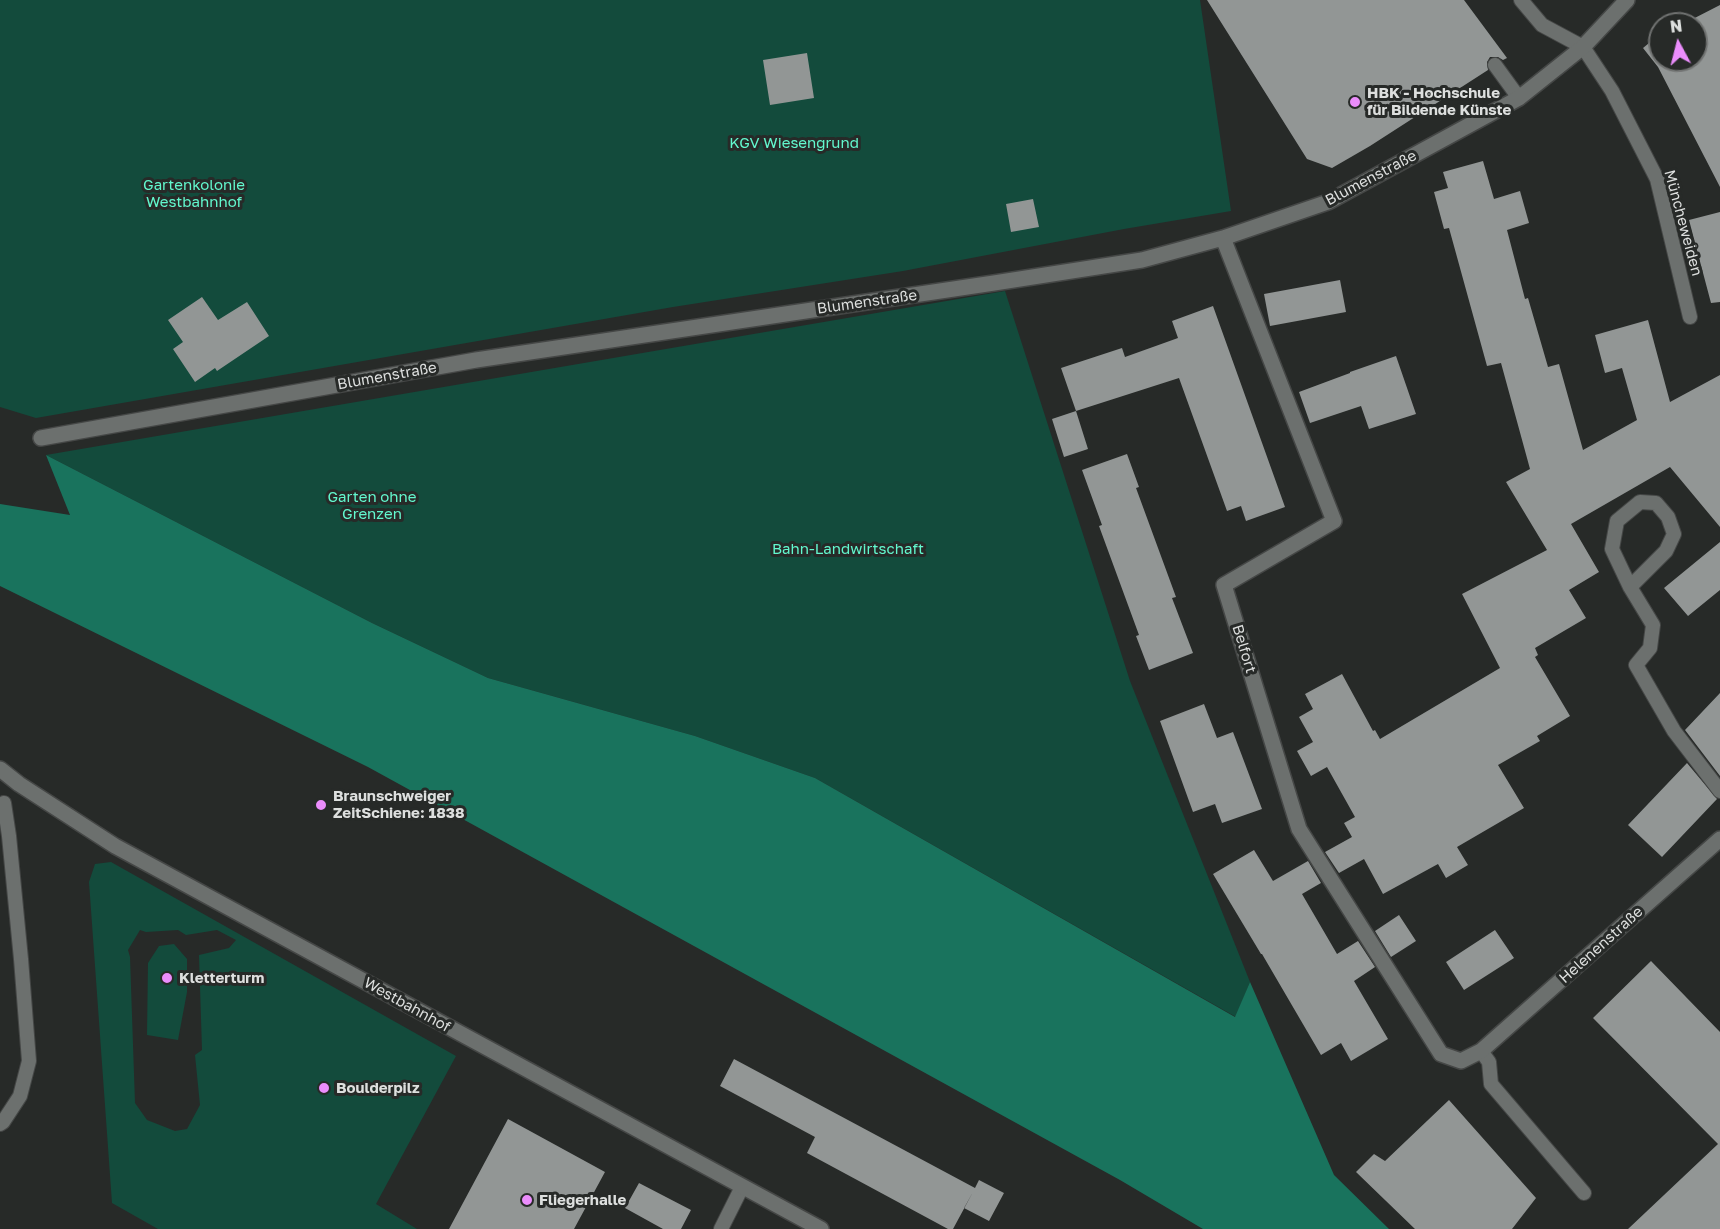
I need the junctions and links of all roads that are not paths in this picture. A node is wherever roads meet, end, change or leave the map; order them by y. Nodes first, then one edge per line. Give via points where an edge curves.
1 (1521, 0) edge
2 (1627, 0) edge
3 (1583, 47) junction
4 (1495, 65) dead end
5 (1519, 99) junction
6 (1223, 238) junction
7 (1690, 317) dead end
8 (41, 438) dead end
9 (1630, 587) junction
10 (0, 769) edge
11 (1720, 791) edge
12 (4, 803) dead end
13 (1720, 839) edge
14 (1481, 1051) junction
15 (0, 1124) edge
16 (742, 1187) junction
17 (1584, 1193) dead end
18 (721, 1229) edge
19 (821, 1229) edge

1 - 3 lane via 1542,25
2 - 3 street, Blumenstraße
3 - 5 street, Blumenstraße
3 - 7 lane, Müncheweiden via 1612,91 1657,179
4 - 5 lane
5 - 6 street, Blumenstraße via 1328,202
6 - 8 street, Blumenstraße via 1135,261 476,360
6 - 14 street, Belfort via 1334,521 1224,585 1299,829 1441,1053 1461,1061
9 - 9 lane via 1612,549 1617,521 1641,502 1656,502 1668,517 1674,534 1666,551
9 - 11 lane via 1653,625 1650,648 1636,665 1674,731
10 - 16 street, Westbahnhof via 115,846
12 - 15 lane via 29,1061 20,1096
13 - 14 street, Helenenstraße
14 - 17 lane via 1489,1062 1491,1084
16 - 18 lane
16 - 19 street, Westbahnhof

